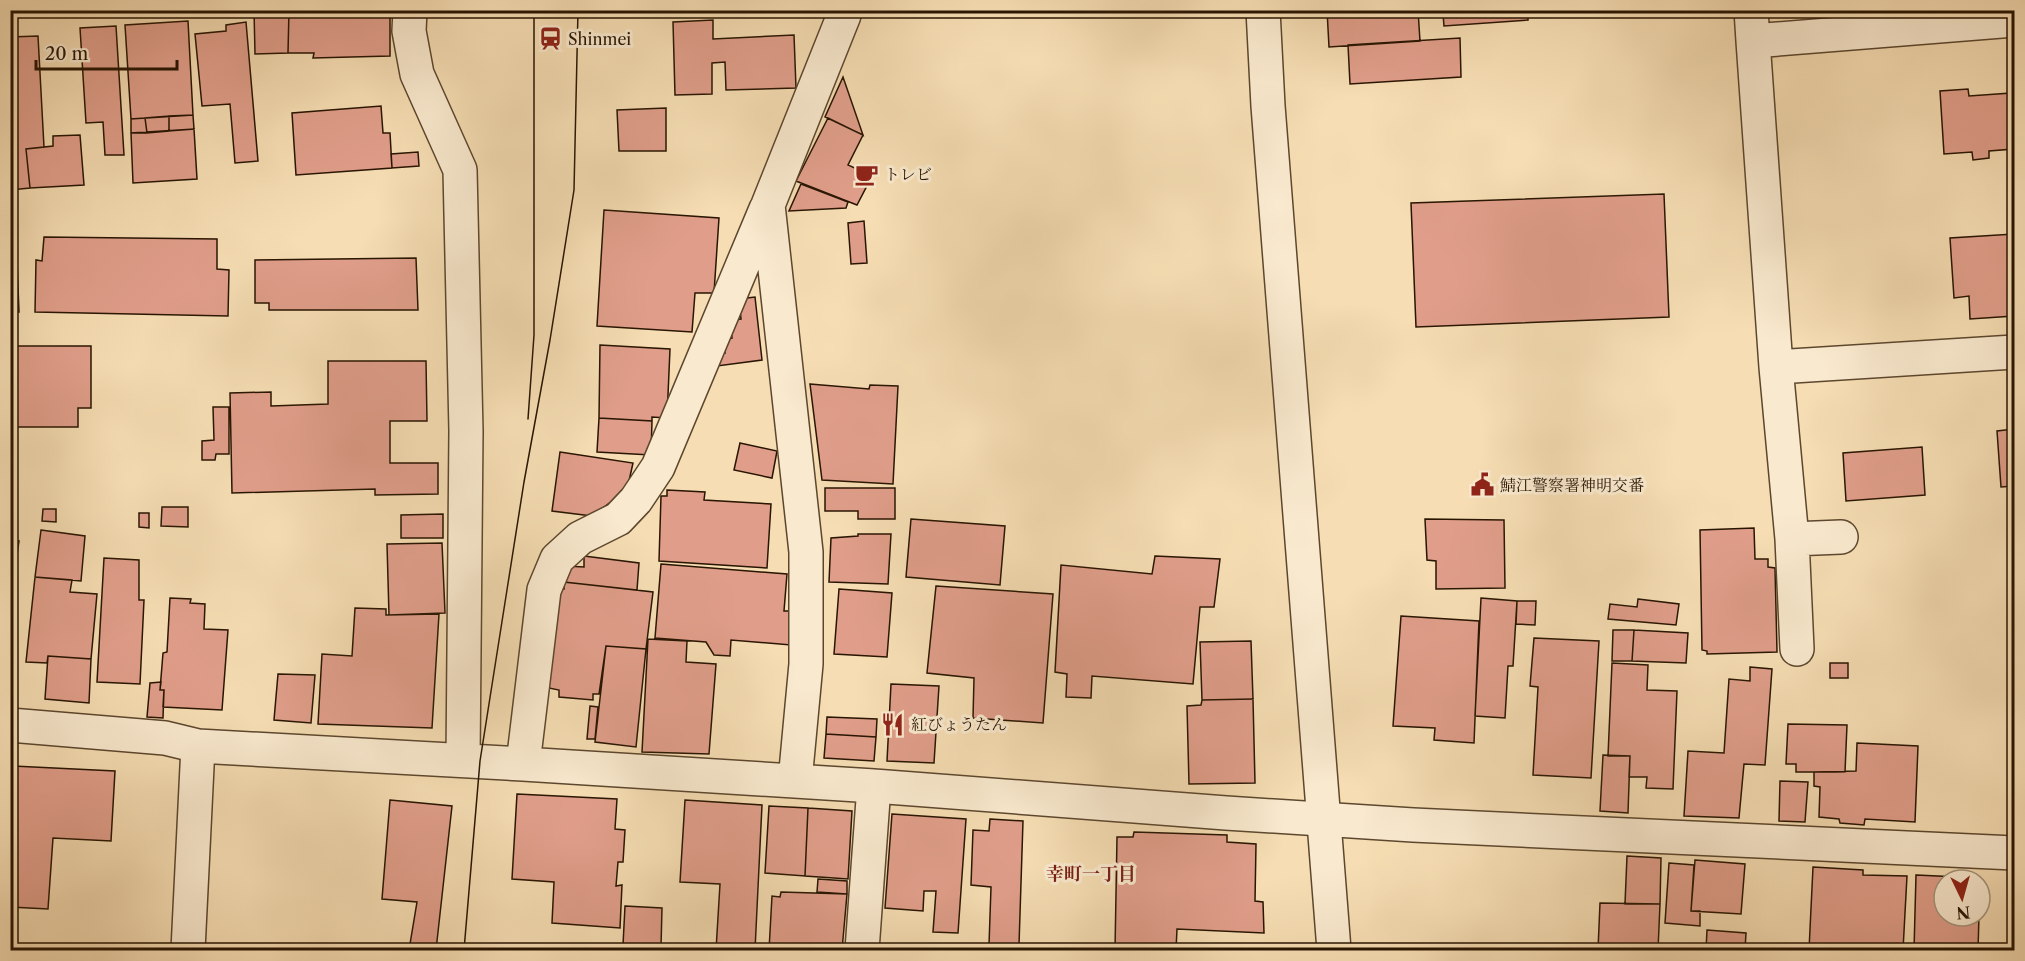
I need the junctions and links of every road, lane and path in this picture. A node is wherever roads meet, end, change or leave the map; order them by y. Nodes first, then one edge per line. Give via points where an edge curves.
1 (410, 10) edge
2 (843, 10) edge
3 (1263, 10) edge
4 (2014, 20) edge
5 (1752, 26) edge
6 (768, 205) junction
7 (2014, 352) edge
8 (1776, 367) junction
9 (1841, 537) dead end
10 (1792, 539) junction
11 (1797, 649) dead end
12 (10, 725) edge
13 (198, 746) junction
14 (464, 760) junction
15 (523, 764) junction
16 (795, 782) junction
17 (874, 786) junction
18 (1323, 819) junction
19 (2014, 853) edge
20 (188, 951) edge
21 (862, 951) edge
22 (1334, 951) edge

1 - 14 street via 409,31 417,74 460,170 466,431
2 - 6 street
3 - 18 street
4 - 5 street
5 - 8 street
6 - 15 street via 658,467 618,519 580,538 557,559 544,590
6 - 16 street via 806,552 806,664
7 - 8 street
8 - 10 street
9 - 10 street
10 - 11 street
12 - 13 street via 165,738
13 - 14 street
13 - 20 street
14 - 15 street
15 - 16 street
16 - 17 street
17 - 18 street
17 - 21 street
18 - 19 street
18 - 22 street

